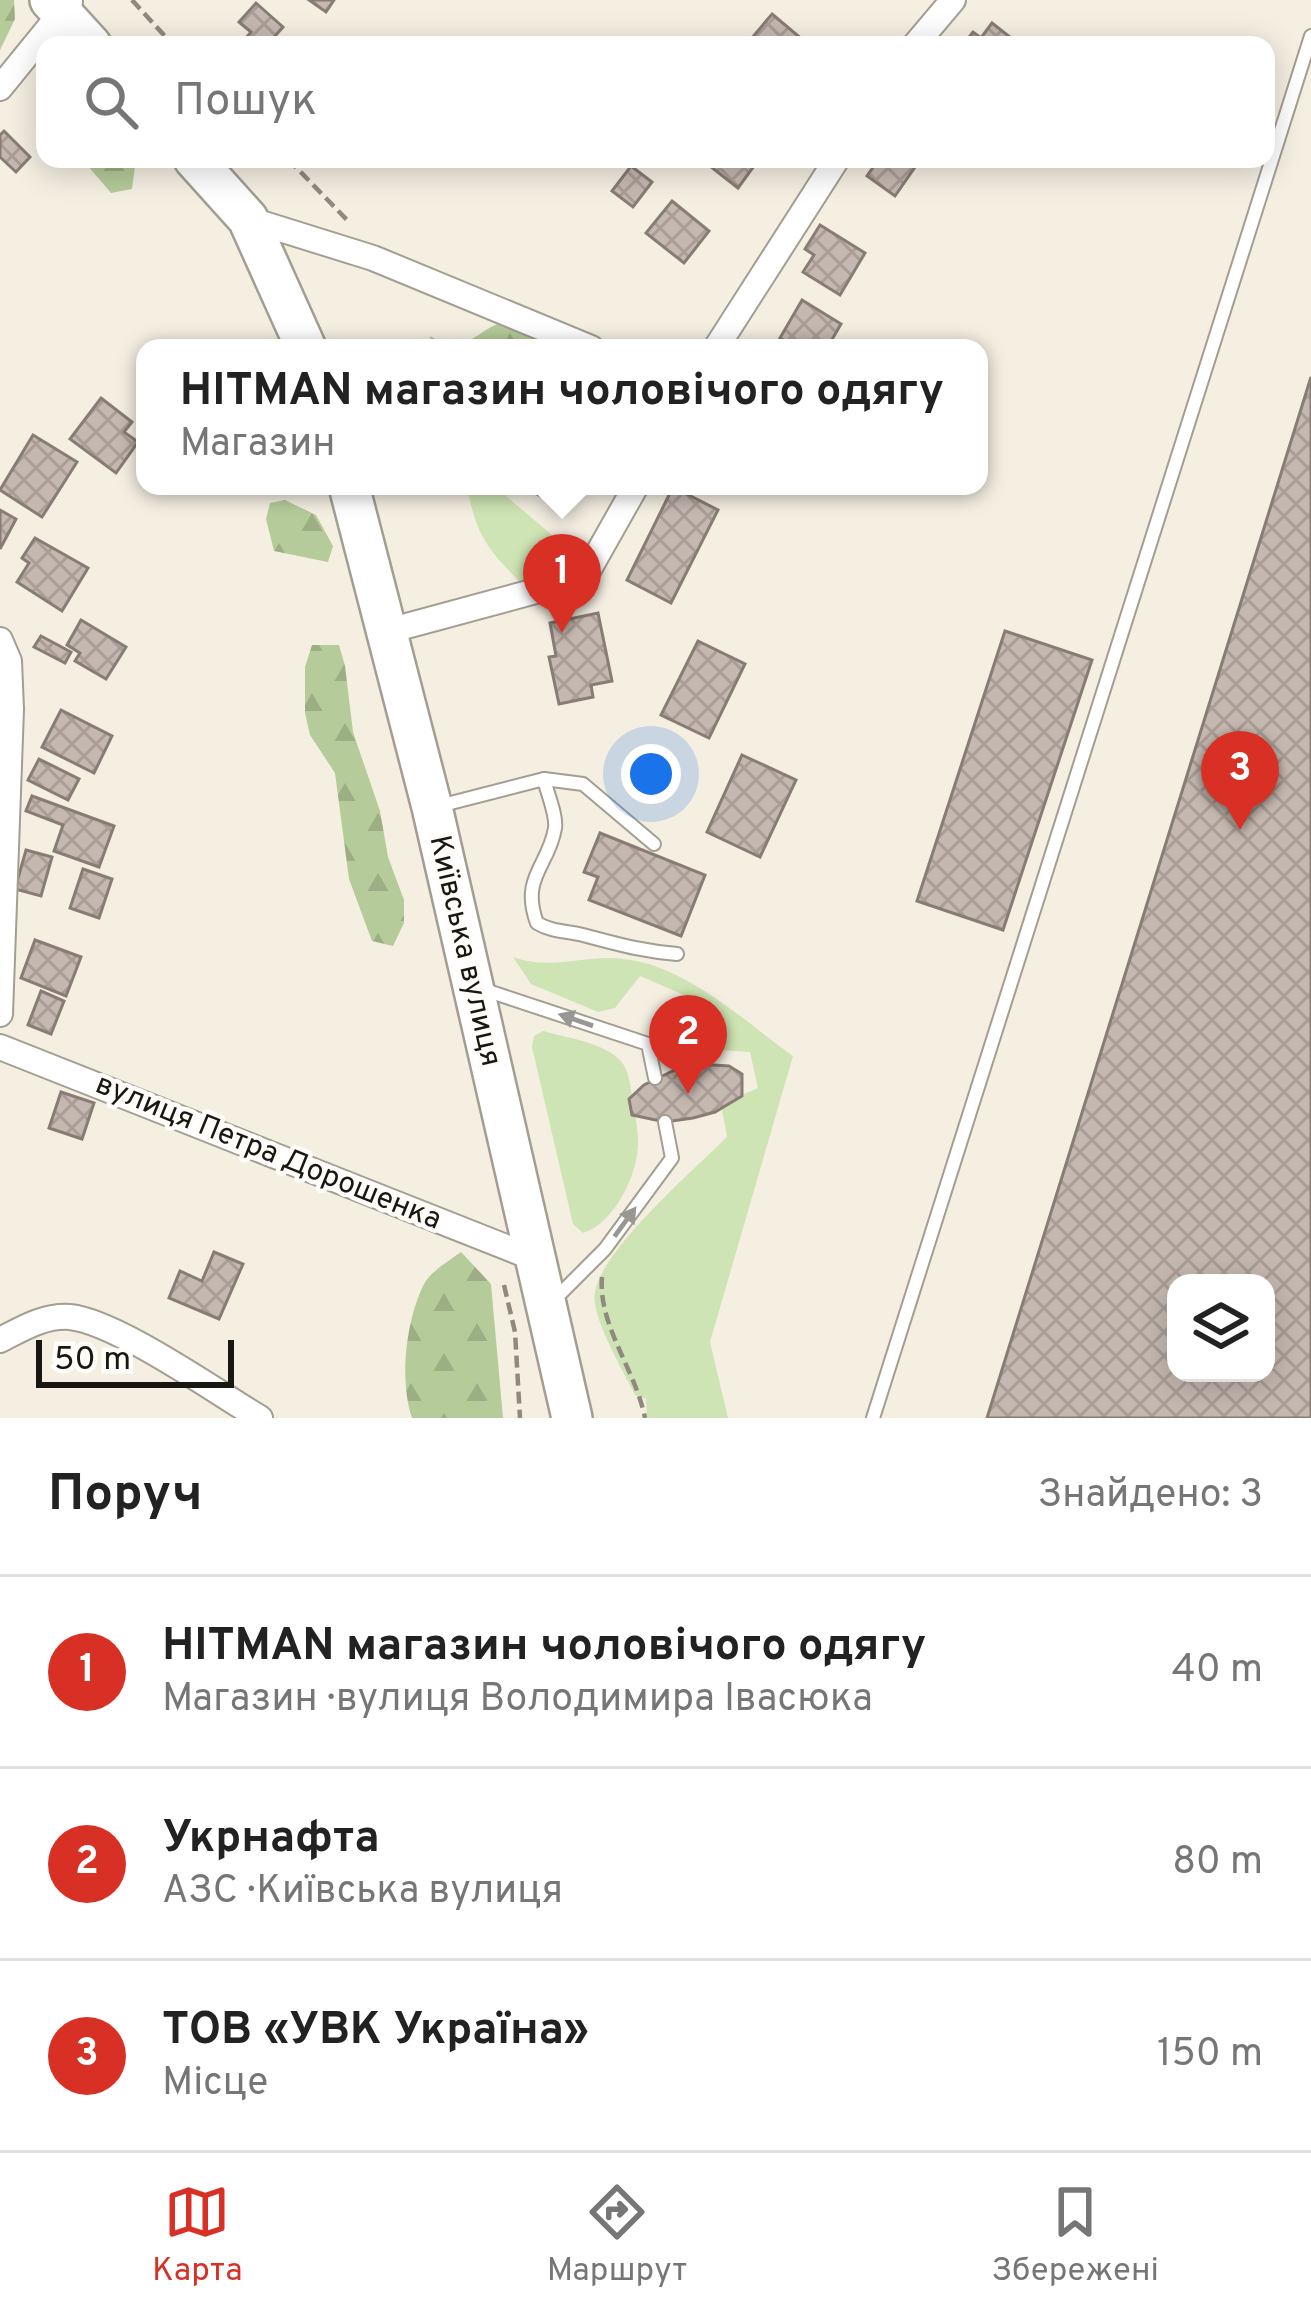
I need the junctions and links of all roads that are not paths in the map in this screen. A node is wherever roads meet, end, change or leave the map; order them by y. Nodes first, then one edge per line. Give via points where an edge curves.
1 (953, 0) edge
2 (61, 4) edge
3 (38, 36) edge
4 (85, 36) edge
5 (923, 36) edge
6 (1311, 36) edge
7 (36, 38) edge
8 (0, 88) edge
9 (1275, 150) edge
10 (202, 168) edge
11 (831, 168) edge
12 (1269, 168) edge
13 (248, 220) junction
14 (302, 339) edge
15 (569, 339) edge
16 (722, 339) edge
17 (351, 495) edge
18 (631, 495) edge
19 (388, 632) junction
20 (0, 640) edge
21 (544, 779) junction
22 (432, 807) junction
23 (654, 844) dead end
24 (677, 954) dead end
25 (472, 985) junction
26 (0, 1014) edge
27 (0, 1047) edge
28 (655, 1078) dead end
29 (665, 1122) dead end
30 (536, 1259) junction
31 (546, 1308) junction
32 (0, 1340) edge
33 (260, 1418) edge
34 (572, 1418) edge
35 (873, 1418) edge

1 - 5 street
2 - 3 street
2 - 4 highway
6 - 9 lane
7 - 8 street
10 - 13 highway
11 - 16 street
12 - 35 lane
13 - 14 highway
13 - 15 street via 373,258
17 - 19 highway, Київська вулиця
18 - 19 street via 584,578
19 - 22 highway, Київська вулиця
20 - 26 street via 11,709
21 - 22 lane
21 - 23 lane via 583,784
21 - 24 lane via 556,826 533,883 537,923 625,949
22 - 25 highway, Київська вулиця
28 -> 25 lane via 648,1044
25 - 30 highway, Київська вулиця
27 - 30 street, вулиця Петра Дорошенка
31 -> 29 lane via 605,1249 672,1158
30 - 31 highway, Київська вулиця
31 - 34 highway, Київська вулиця
32 - 33 street via 52,1319 104,1325

